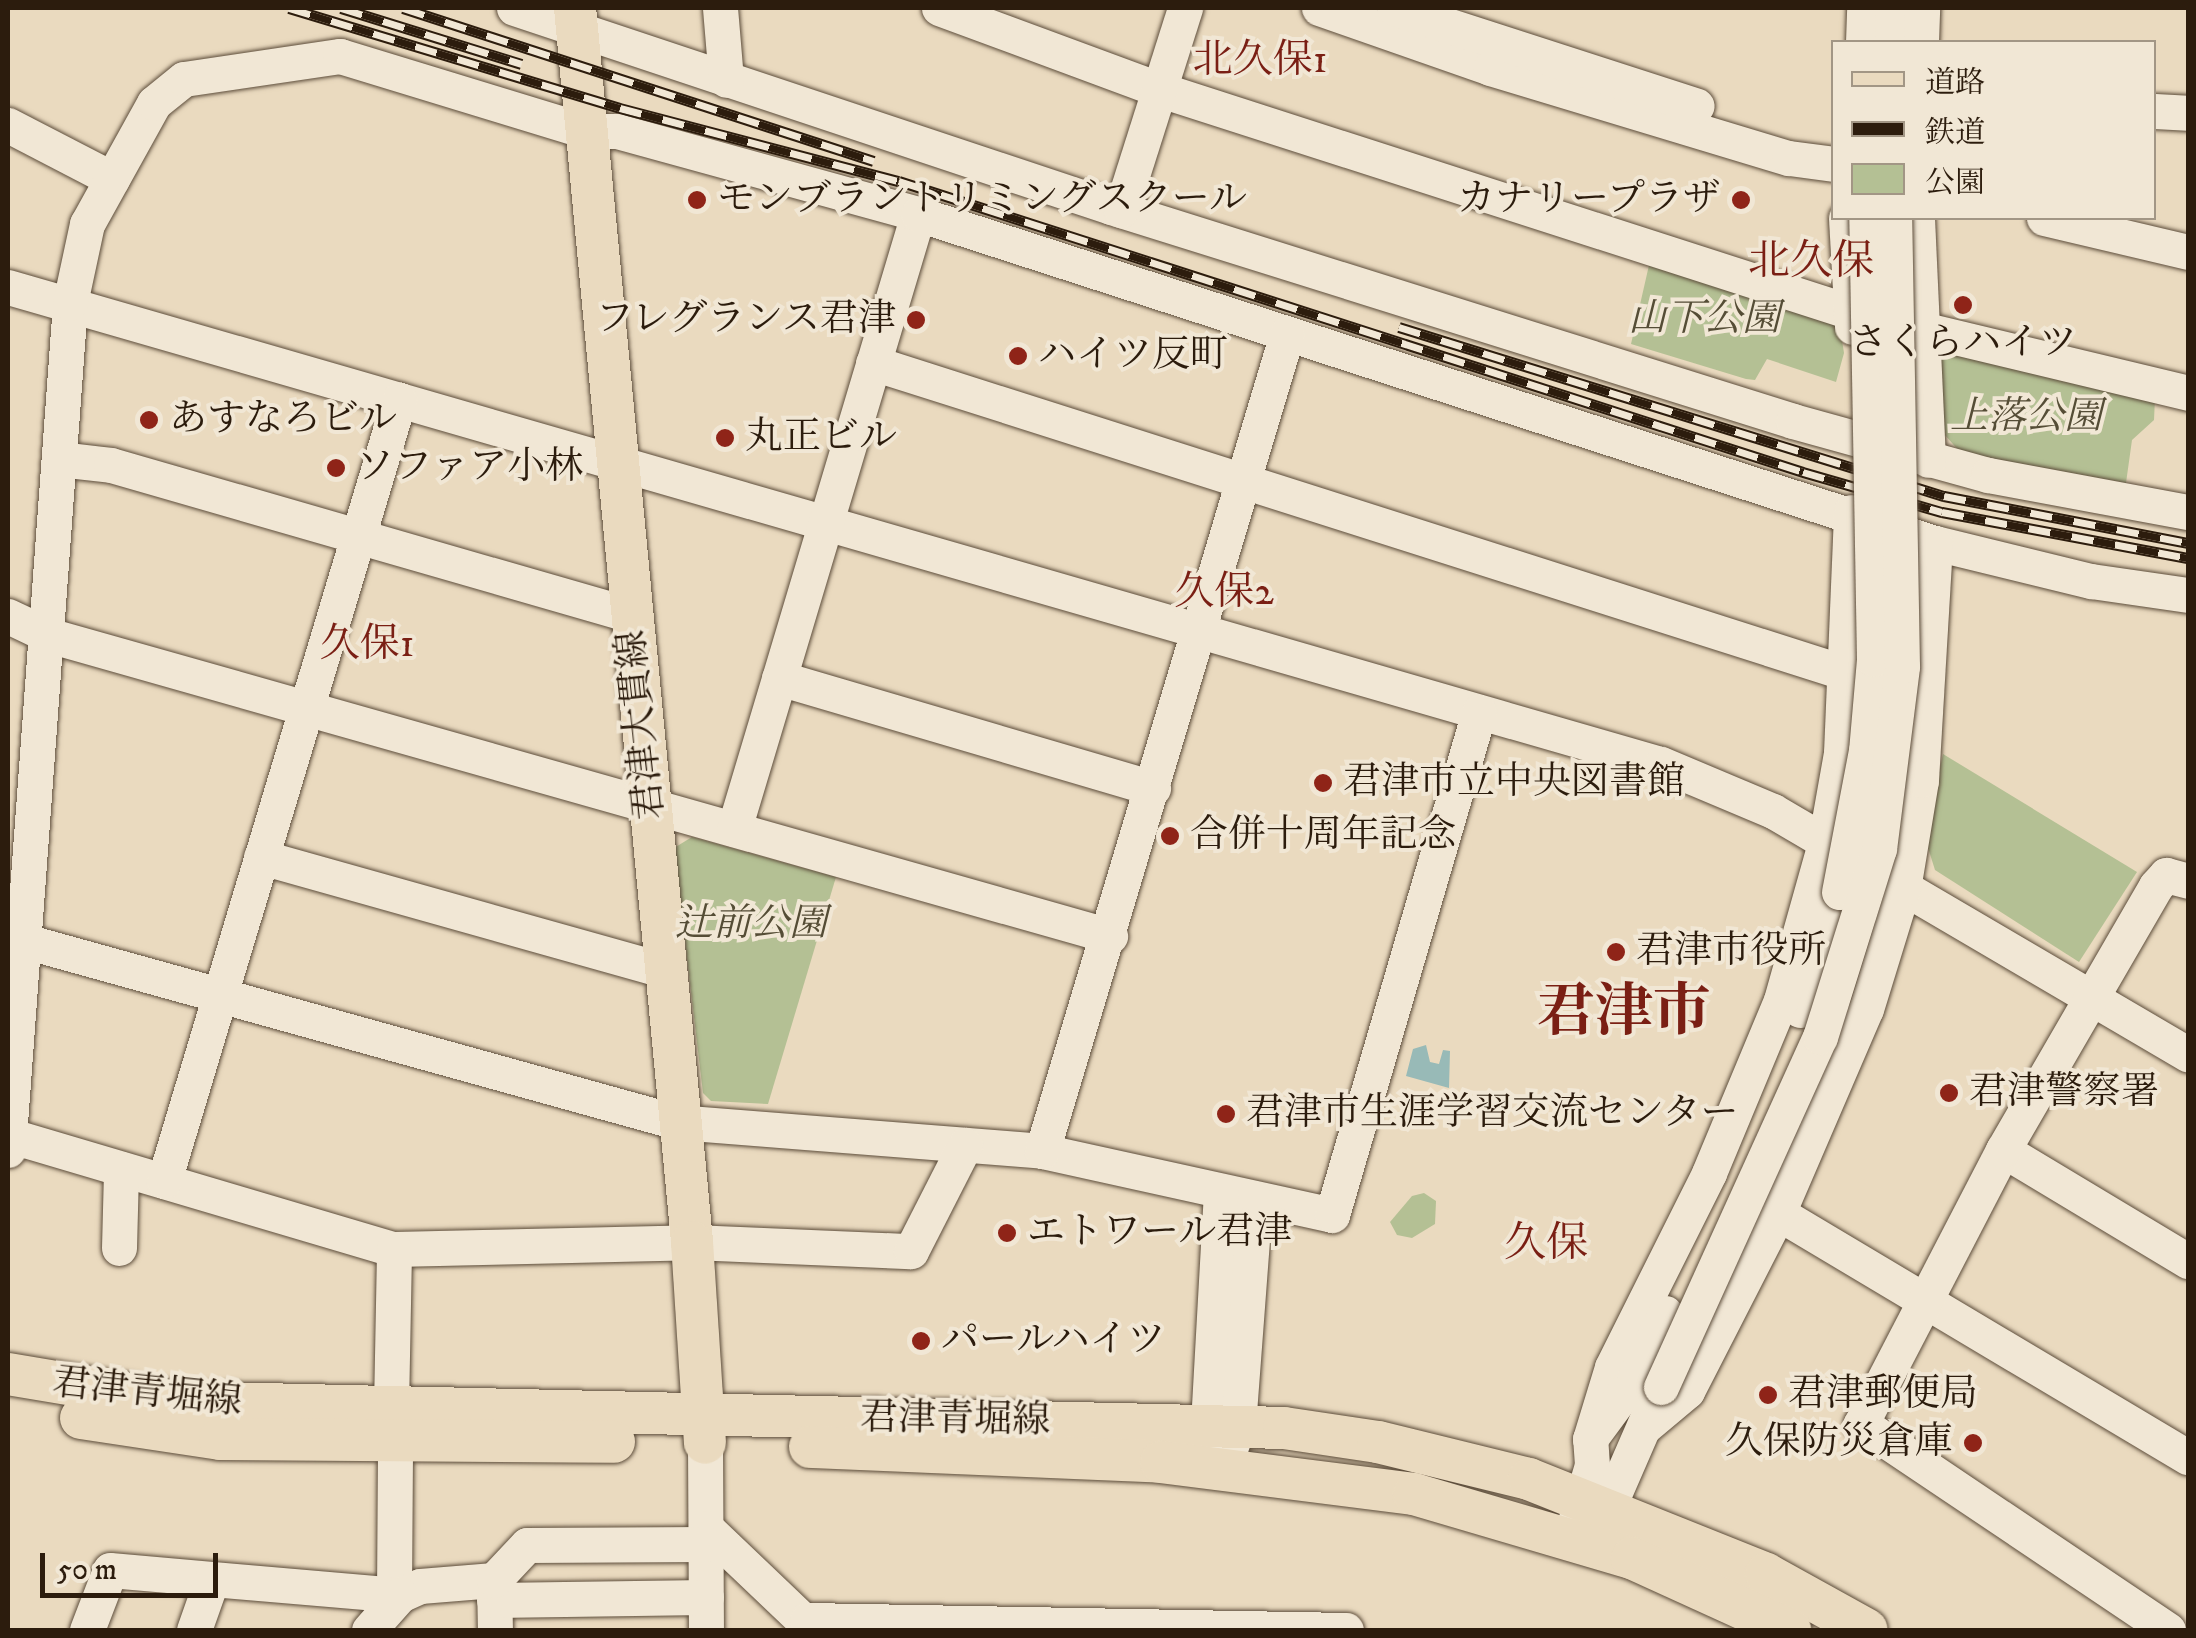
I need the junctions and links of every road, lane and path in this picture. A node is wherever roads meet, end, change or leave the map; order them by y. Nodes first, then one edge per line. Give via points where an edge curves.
1 (514, 8) edge
2 (720, 8) edge
3 (939, 8) edge
4 (1185, 8) edge
5 (1320, 8) edge
6 (1840, 8) edge
7 (1864, 8) edge
8 (1893, 8) edge
9 (1922, 8) edge
10 (1405, 9) edge
11 (576, 19) edge
12 (1841, 40) edge
13 (1863, 40) edge
14 (1892, 40) edge
15 (1921, 40) edge
16 (726, 80) junction
17 (1161, 90) junction
18 (2156, 111) edge
19 (2188, 113) edge
20 (8, 126) edge
21 (585, 131) junction
22 (1831, 164) edge
23 (112, 179) junction
24 (1121, 210) junction
25 (918, 214) junction
26 (1846, 220) edge
27 (1866, 220) edge
28 (1894, 220) edge
29 (1917, 220) edge
30 (2062, 220) edge
31 (2106, 225) edge
32 (2188, 252) edge
33 (8, 287) edge
34 (70, 303) junction
35 (1852, 312) junction
36 (1287, 334) junction
37 (1924, 334) junction
38 (873, 363) junction
39 (2188, 393) edge
40 (399, 400) junction
41 (1854, 438) junction
42 (60, 459) junction
43 (1928, 460) junction
44 (616, 466) junction
45 (1244, 479) junction
46 (1850, 512) junction
47 (2188, 512) edge
48 (824, 526) junction
49 (359, 536) junction
50 (1936, 543) junction
51 (2188, 595) edge
52 (632, 614) junction
53 (8, 616) edge
54 (1198, 631) junction
55 (48, 635) junction
56 (1849, 674) junction
57 (779, 678) junction
58 (310, 707) junction
59 (1480, 712) junction
60 (1153, 788) junction
61 (650, 805) junction
62 (734, 829) junction
63 (1825, 843) junction
64 (261, 857) junction
65 (2188, 881) edge
66 (1904, 889) junction
67 (17, 920) edge
68 (1110, 936) junction
69 (666, 971) junction
70 (216, 995) junction
71 (2094, 1001) junction
72 (2188, 1054) edge
73 (677, 1122) junction
74 (8, 1135) edge
75 (965, 1144) junction
76 (8, 1150) edge
77 (1042, 1150) junction
78 (2003, 1150) junction
79 (122, 1170) junction
80 (164, 1181) junction
81 (1238, 1196) junction
82 (1778, 1213) junction
83 (692, 1242) junction
84 (119, 1248) dead end
85 (394, 1249) junction
86 (2188, 1261) edge
87 (1924, 1302) junction
88 (8, 1374) edge
89 (1647, 1383) junction
90 (8, 1403) edge
91 (393, 1424) junction
92 (1223, 1425) junction
93 (1644, 1427) junction
94 (705, 1430) junction
95 (1590, 1439) junction
96 (2188, 1457) edge
97 (1224, 1468) junction
98 (1587, 1515) junction
99 (706, 1536) junction
100 (212, 1579) junction
101 (397, 1595) junction
102 (494, 1604) edge
103 (706, 1614) edge
104 (810, 1625) edge
105 (87, 1630) edge
106 (194, 1630) edge
107 (369, 1630) edge
108 (1346, 1630) edge
109 (1790, 1630) edge
110 (1868, 1630) edge
111 (2168, 1630) edge

1 - 11 street
2 - 16 street
3 - 17 street
4 - 17 street
5 - 22 street via 1490,68 1788,158
6 - 12 street
7 - 13 street
8 - 14 street
9 - 15 street
10 - 22 street via 1789,135
11 - 16 street
11 - 21 main road, 君津大貫線
16 - 24 street
17 - 24 street
17 - 35 street
18 - 19 street
20 - 23 street
21 - 23 street via 340,56 320,56 168,88
21 - 25 street via 617,132
21 - 44 main road, 君津大貫線
23 - 34 street via 80,242
24 - 41 street
25 - 36 street
25 - 38 street
26 - 35 street
27 - 89 street, bridge via 1874,660 1852,841 1794,1026
28 - 89 street, bridge via 1902,666 1879,849 1820,1036
29 - 37 street
30 - 31 street
31 - 32 street
33 - 34 street
34 - 40 street
34 - 42 street
35 - 37 street
35 - 41 street
36 - 45 street
36 - 46 street
37 - 39 street
37 - 43 street
38 - 45 street
38 - 48 street
40 - 44 street
40 - 49 street
41 - 43 street
42 - 49 street via 112,465
42 - 55 street
43 - 47 street
44 - 48 street
44 - 52 main road, 君津大貫線
45 - 54 street
45 - 56 street
46 - 50 street
46 - 56 street
48 - 54 street
48 - 57 street
49 - 52 street
49 - 58 street
50 - 51 street via 2091,581
50 - 66 street via 1932,684
52 - 61 main road, 君津大貫線
53 - 55 street
54 - 59 street
54 - 60 street
55 - 58 street
55 - 67 street
56 - 63 street
57 - 60 street
57 - 62 street
58 - 61 street
58 - 64 street
59 - 63 street via 1661,764 1773,811
59 - 81 street via 1332,1215
60 - 68 street
61 - 62 street
61 - 69 main road, 君津大貫線
62 - 68 street
63 - 66 street
63 - 95 street via 1782,1000 1709,1173 1612,1367
64 - 69 street
64 - 70 street
65 - 71 street via 2166,876 2156,886
66 - 71 street
66 - 82 street via 1866,1009
67 - 70 street
67 - 74 street
68 - 77 street
69 - 73 main road, 君津大貫線
70 - 73 street
70 - 80 street
71 - 72 street
71 - 78 street
73 - 75 street
73 - 83 main road, 君津大貫線
74 - 76 street
74 - 79 street
75 - 77 street
75 - 83 street via 911,1250
77 - 81 street
78 - 86 street
78 - 87 street
79 - 80 street
79 - 84 street
80 - 85 street
81 - 92 street
82 - 87 street
82 - 93 street via 1687,1390
83 - 85 street
83 - 94 main road, 君津大貫線
85 - 91 street
87 - 96 street
87 - 111 street via 1861,1424
88 - 91 main road, 君津青堀線 via 65,1389
89 - 93 street
89 - 95 street
90 - 91 main road, 君津青堀線 via 220,1438
91 - 94 main road, 君津青堀線
91 - 101 street
92 - 94 main road, 君津青堀線
92 - 97 street
92 - 98 main road, 君津青堀線 via 1415,1450
93 - 98 street
94 - 97 main road, 君津青堀線
94 - 99 street
95 - 98 street
97 - 98 main road, 君津青堀線
98 - 109 main road, 君津青堀線
98 - 110 main road, 君津青堀線 via 1766,1574
99 - 102 street via 527,1546
99 - 103 street
99 - 104 street
100 - 101 street
100 - 105 street via 110,1570
100 - 106 street
101 - 102 street via 420,1586
101 - 107 street
102 - 103 street
104 - 108 street

